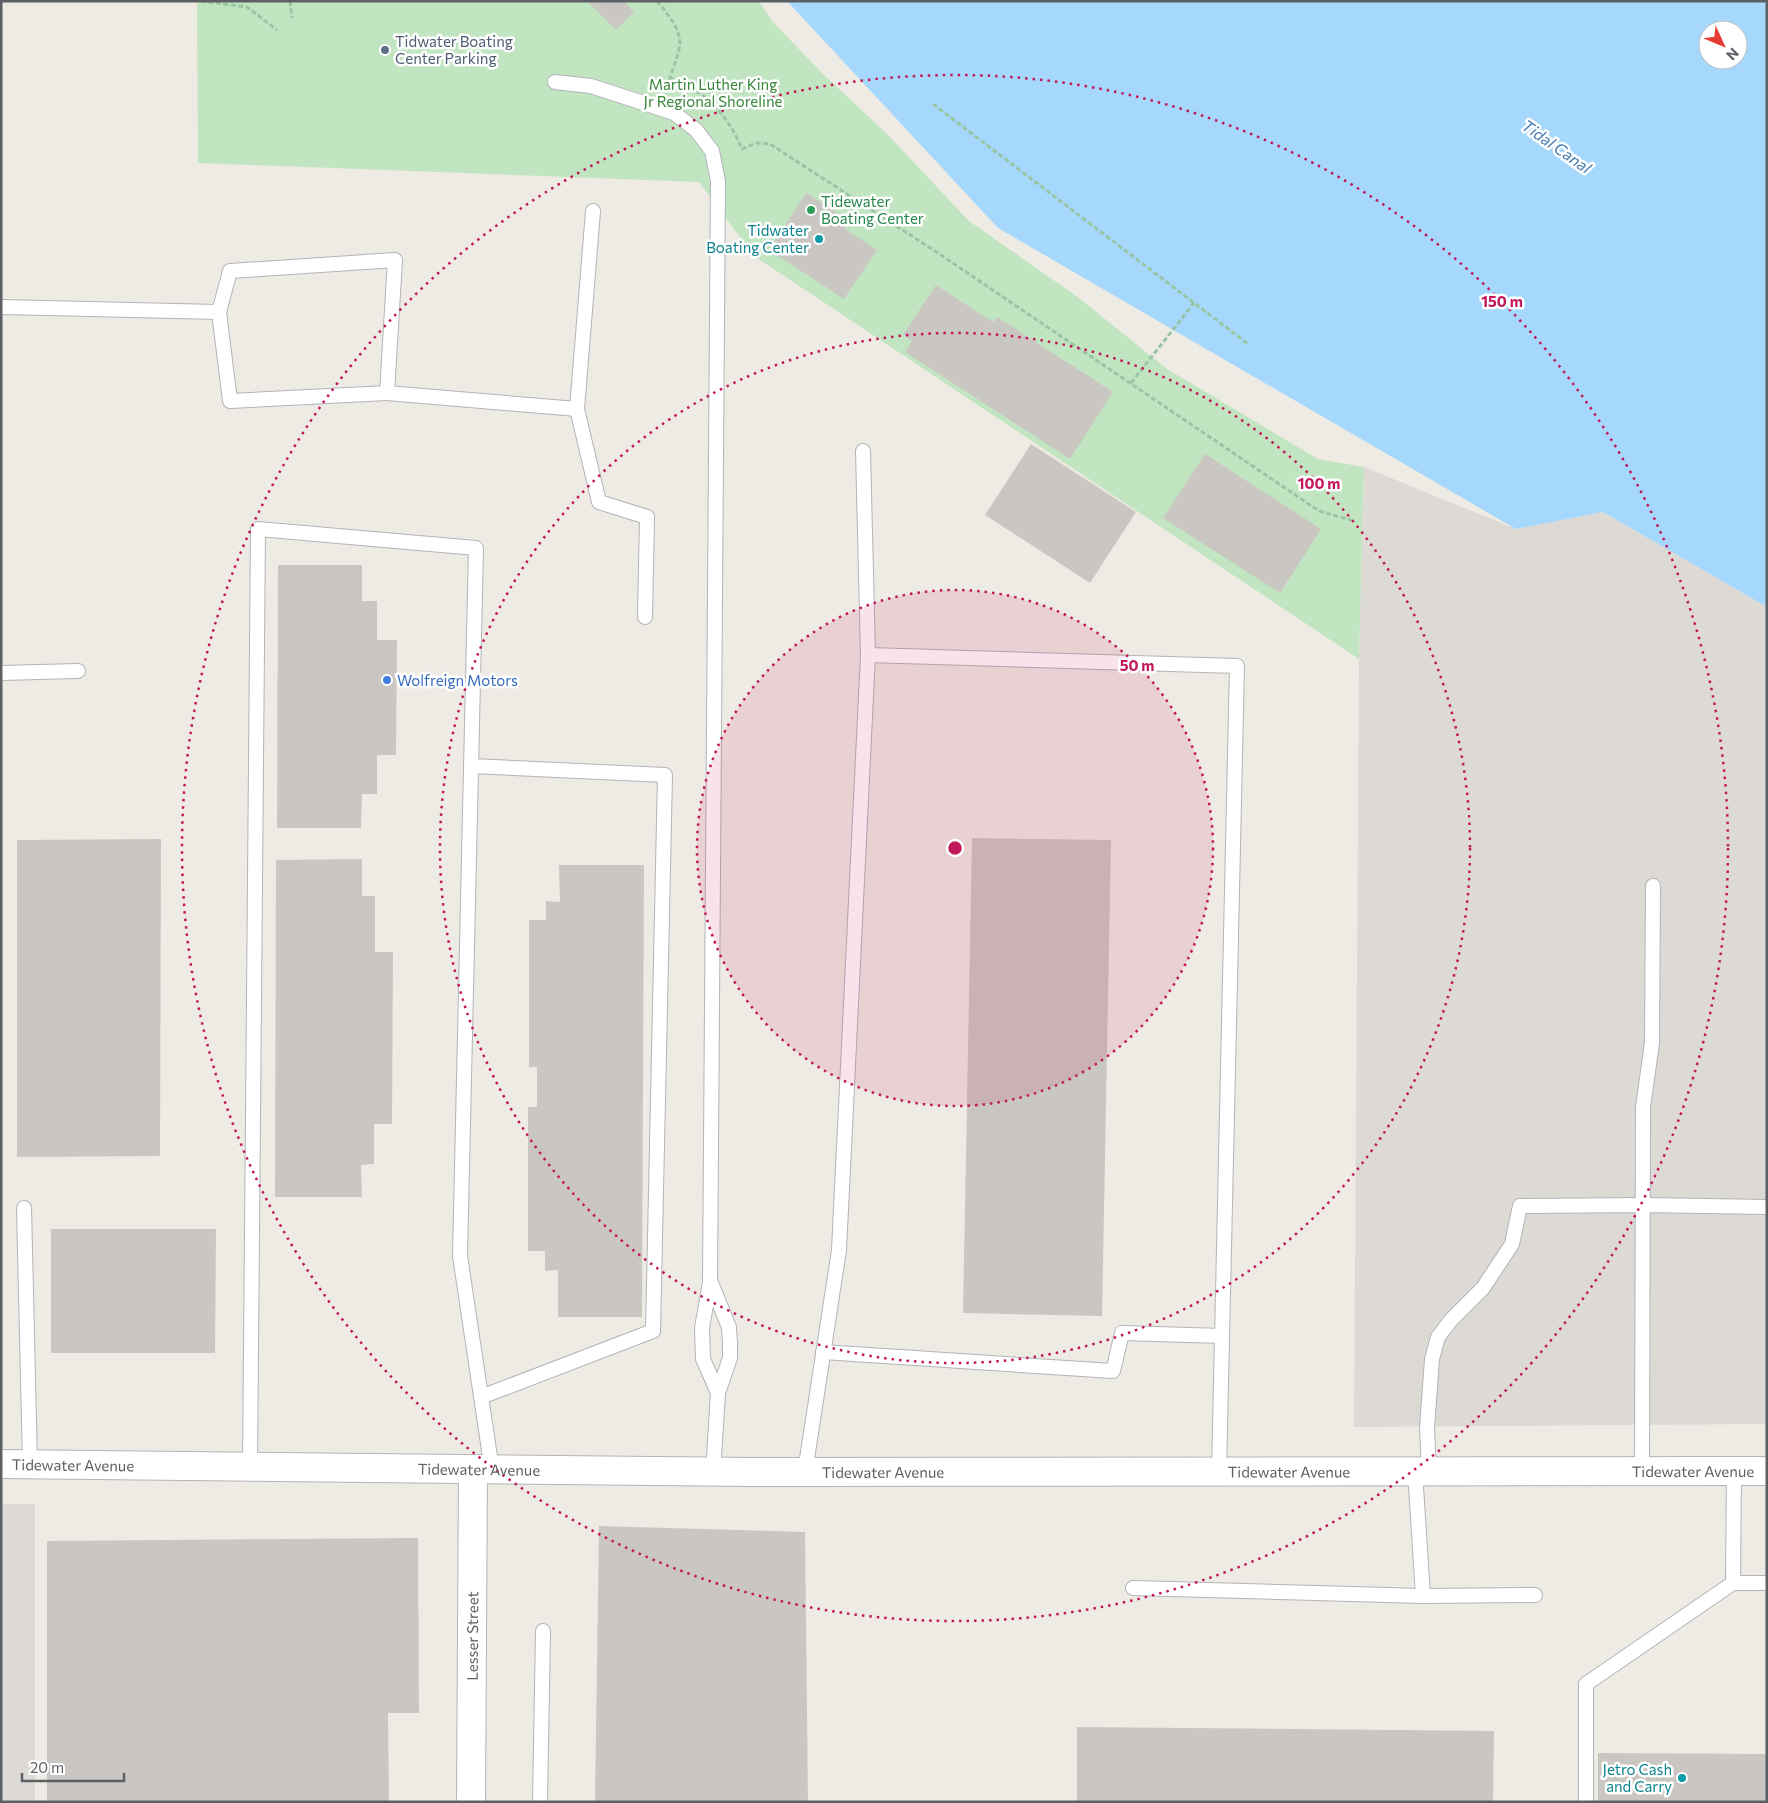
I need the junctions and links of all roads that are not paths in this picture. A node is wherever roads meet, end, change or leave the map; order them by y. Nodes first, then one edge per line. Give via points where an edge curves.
1 (555, 82) dead end
2 (593, 210) dead end
3 (1, 307) edge
4 (219, 312) junction
5 (387, 393) junction
6 (577, 409) junction
7 (863, 451) dead end
8 (645, 617) dead end
9 (868, 655) junction
10 (78, 671) dead end
11 (1, 673) edge
12 (471, 766) junction
13 (1654, 886) dead end
14 (1643, 1204) junction
15 (1767, 1207) edge
16 (24, 1208) dead end
17 (710, 1282) junction
18 (1222, 1336) junction
19 (823, 1352) junction
20 (718, 1393) junction
21 (481, 1397) junction
22 (1, 1464) edge
23 (30, 1464) junction
24 (250, 1468) junction
25 (483, 1470) junction
26 (1642, 1471) junction
27 (1734, 1471) junction
28 (1767, 1471) edge
29 (713, 1472) junction
30 (805, 1472) junction
31 (1219, 1472) junction
32 (1422, 1472) junction
33 (1733, 1583) junction
34 (1767, 1583) edge
35 (1133, 1588) dead end
36 (1535, 1595) dead end
37 (1423, 1596) junction
38 (543, 1631) dead end
39 (471, 1802) edge
40 (540, 1802) edge
41 (1586, 1802) edge

1 - 17 lane via 591,86 674,113 696,130 712,151 718,181
2 - 6 lane
3 - 4 lane
4 - 5 lane via 230,401
4 - 5 lane via 230,271 395,260
5 - 6 lane
6 - 8 lane via 600,502 647,517
7 - 9 lane
9 - 18 lane via 1237,666
9 - 19 lane via 839,1250
10 - 11 lane
12 - 21 lane via 460,1256
12 - 21 lane via 665,774 653,1331
12 - 24 lane via 476,548 258,529
13 - 14 lane via 1652,1043 1643,1107
14 - 15 lane
14 - 26 lane
14 - 32 lane via 1520,1206 1512,1244 1483,1288 1438,1337 1432,1359
16 - 23 lane
17 - 20 lane via 702,1328 703,1359
17 - 20 lane via 729,1327 730,1358
18 - 19 lane via 1122,1332 1113,1371
18 - 31 lane
19 - 30 lane
20 - 29 lane
21 - 25 lane
22 - 23 street, Tidewater Avenue
23 - 24 street, Tidewater Avenue
24 - 25 street, Tidewater Avenue
25 - 29 street, Tidewater Avenue
25 - 39 street, Lesser Street
26 - 27 street, Tidewater Avenue
26 - 32 street, Tidewater Avenue
27 - 28 street, Tidewater Avenue
27 - 33 lane
29 - 30 street, Tidewater Avenue
30 - 31 street, Tidewater Avenue
31 - 32 street, Tidewater Avenue
32 - 37 lane
33 - 34 lane
33 - 41 lane via 1586,1684
35 - 37 lane
36 - 37 lane
38 - 40 lane

